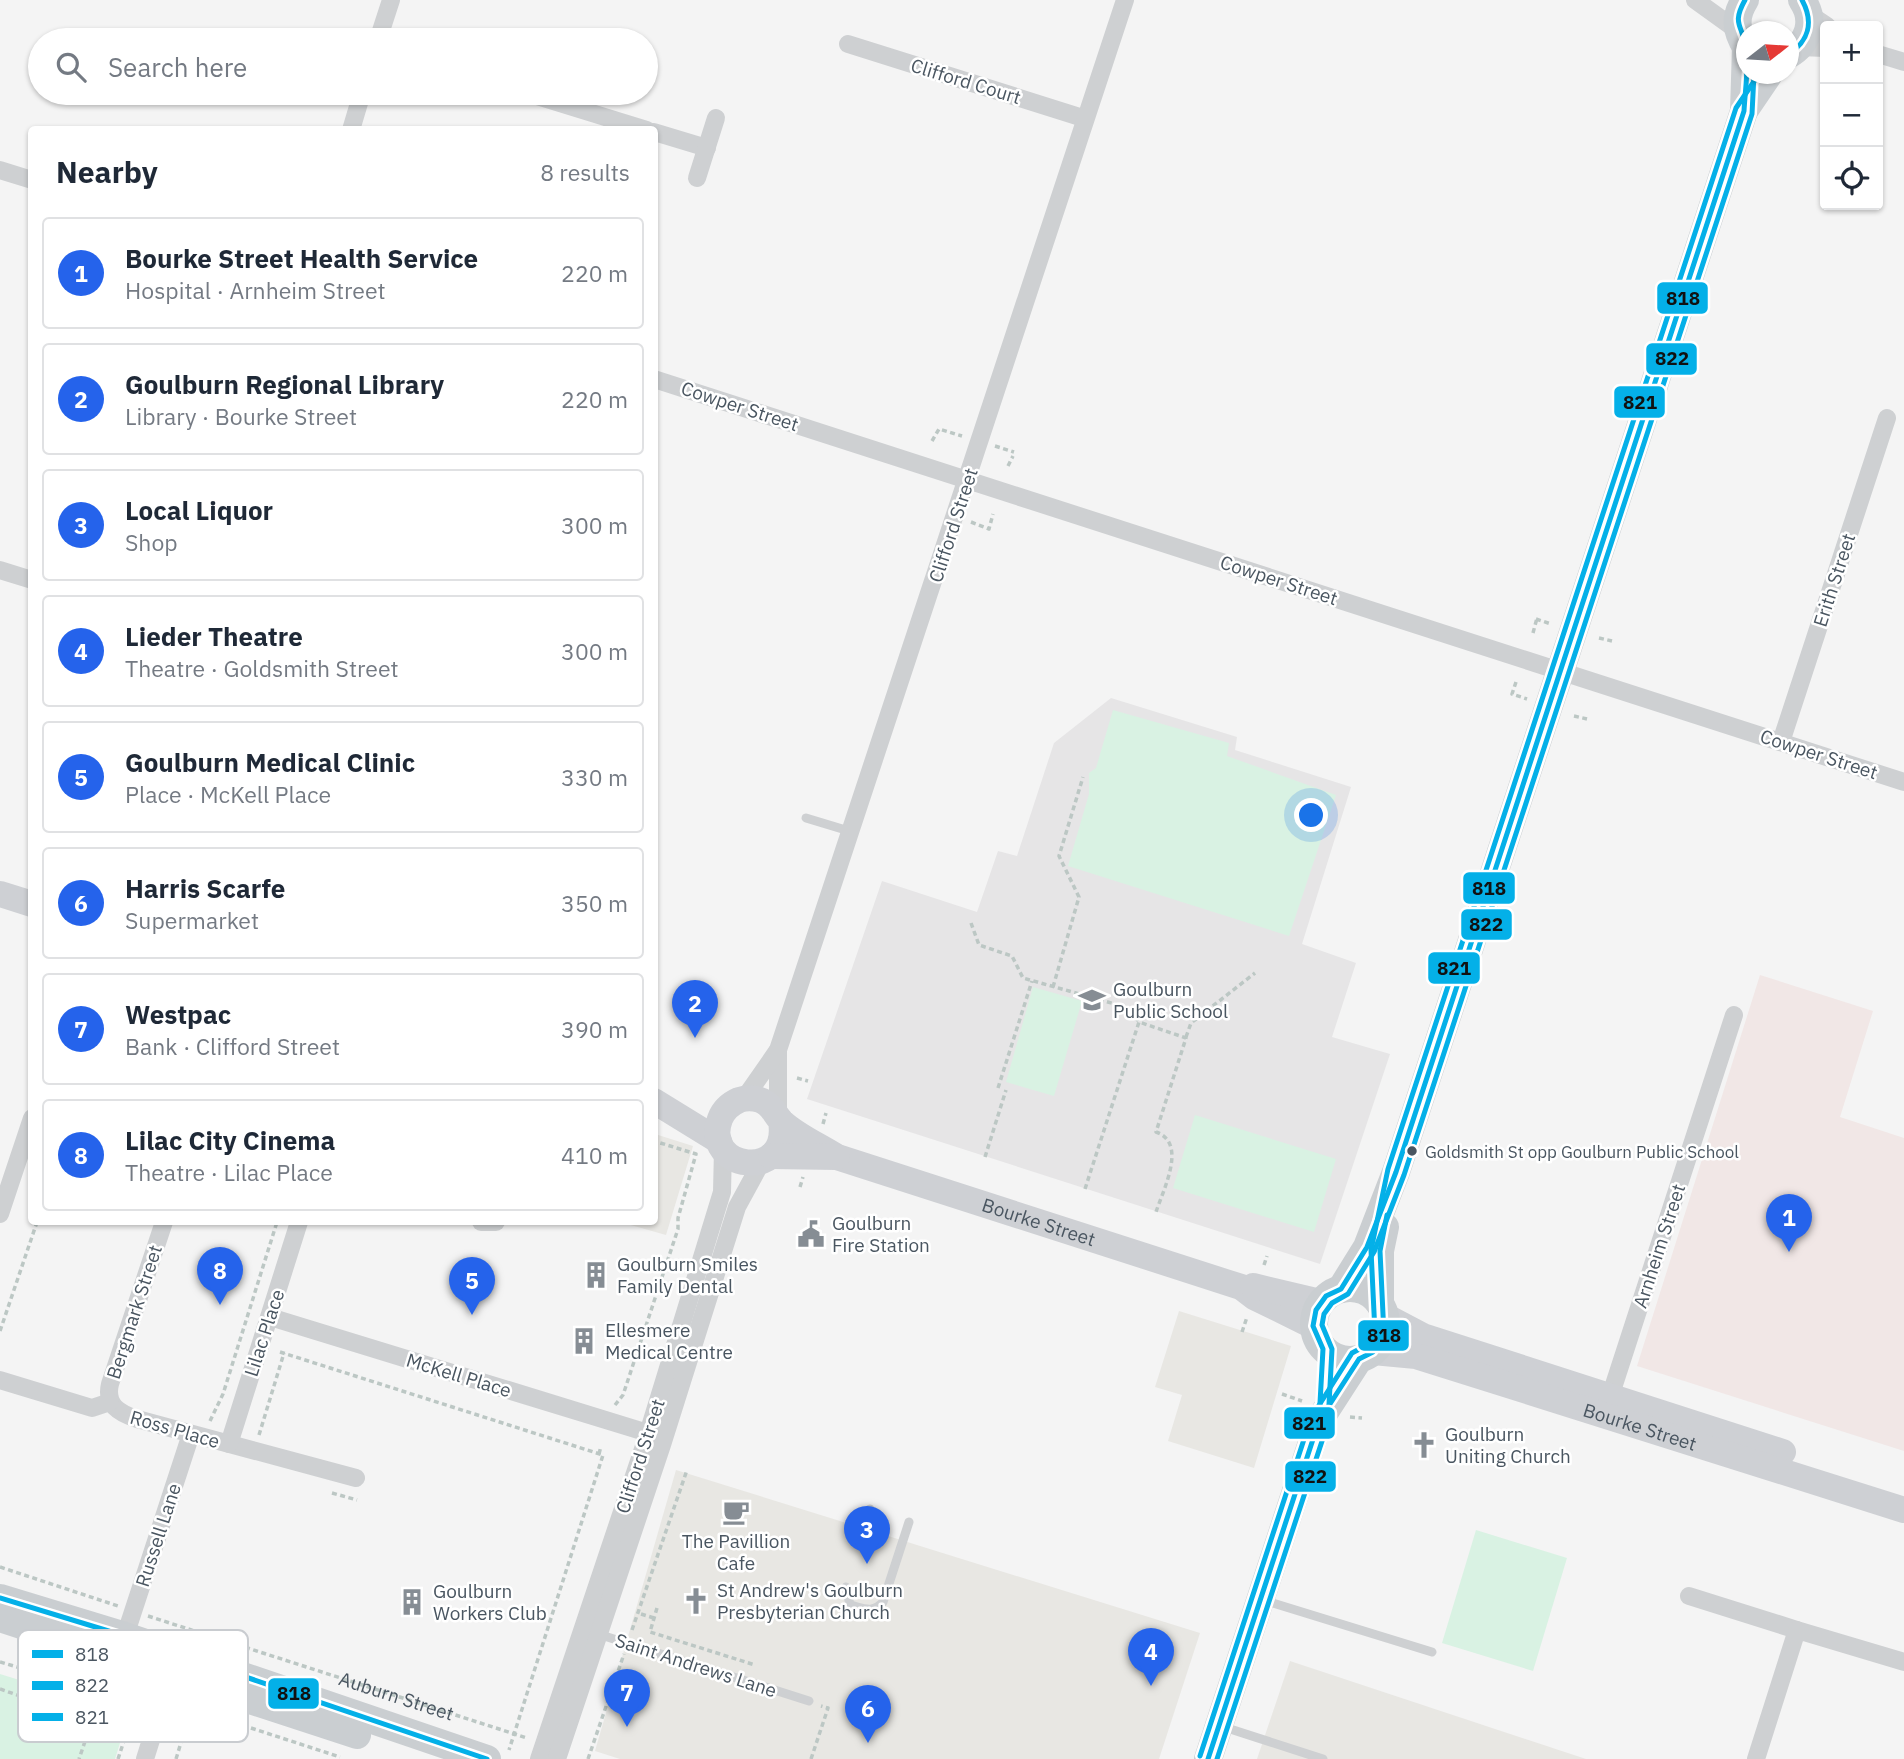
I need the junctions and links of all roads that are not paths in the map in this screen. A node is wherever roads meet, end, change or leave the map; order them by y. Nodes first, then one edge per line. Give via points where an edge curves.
1 (391, 0) edge
2 (1125, 0) edge
3 (1695, 0) edge
4 (1745, 0) edge
5 (1812, 13) edge
6 (1740, 21) edge
7 (382, 28) edge
8 (1736, 35) edge
9 (848, 44) dead end
10 (1805, 50) edge
11 (1883, 56) edge
12 (1904, 62) edge
13 (1744, 84) edge
14 (1762, 84) edge
15 (358, 105) edge
16 (566, 105) edge
17 (1744, 111) junction
18 (716, 118) dead end
19 (1083, 118) junction
20 (352, 126) edge
21 (635, 126) edge
22 (658, 133) edge
23 (707, 148) junction
24 (0, 170) edge
25 (697, 178) dead end
26 (28, 179) edge
27 (658, 380) edge
28 (1887, 418) dead end
29 (968, 480) junction
30 (0, 570) edge
31 (28, 579) edge
32 (1562, 673) junction
33 (1781, 742) junction
34 (1904, 782) edge
35 (806, 818) dead end
36 (849, 831) junction
37 (0, 894) edge
38 (28, 903) edge
39 (1734, 1015) dead end
40 (778, 1049) junction
41 (658, 1101) edge
42 (736, 1103) junction
43 (658, 1104) edge
44 (779, 1118) junction
45 (28, 1130) edge
46 (721, 1145) junction
47 (837, 1157) junction
48 (766, 1159) junction
49 (1396, 1172) junction
50 (0, 1214) edge
51 (163, 1225) edge
52 (298, 1225) edge
53 (1382, 1310) junction
54 (1324, 1316) junction
55 (270, 1317) junction
56 (1366, 1355) junction
57 (0, 1380) edge
58 (1610, 1397) junction
59 (667, 1398) junction
60 (110, 1402) junction
61 (1310, 1411) junction
62 (201, 1426) junction
63 (652, 1439) junction
64 (229, 1444) junction
65 (356, 1478) dead end
66 (1904, 1491) edge
67 (870, 1509) dead end
68 (1904, 1510) edge
69 (909, 1522) dead end
70 (862, 1533) dead end
71 (846, 1587) dead end
72 (1689, 1596) dead end
73 (0, 1598) edge
74 (1262, 1600) junction
75 (0, 1618) edge
76 (129, 1624) junction
77 (35, 1630) edge
78 (146, 1630) edge
79 (1797, 1630) junction
80 (590, 1632) junction
81 (1432, 1652) dead end
82 (1904, 1662) edge
83 (248, 1666) edge
84 (248, 1700) edge
85 (809, 1702) road end
86 (1219, 1726) junction
87 (150, 1742) edge
88 (498, 1754) edge
89 (145, 1759) edge
90 (433, 1759) edge
91 (539, 1759) edge
92 (557, 1759) edge
93 (1208, 1759) edge
94 (1323, 1759) edge
95 (1756, 1759) edge

1 - 7 street
2 - 19 street, Clifford Street
3 - 8 street
4 - 6 main road via 1738,13
5 - 10 main road
9 - 19 street, Clifford Court
11 - 12 street
13 - 17 main road
14 - 17 main road
15 - 20 street
16 - 21 street
17 - 32 main road
18 - 23 street
19 - 29 street, Clifford Street
22 - 23 street
23 - 25 street
24 - 26 street
27 - 29 street, Cowper Street
28 - 33 street, Erith Street
29 - 32 street, Cowper Street
29 - 36 street, Clifford Street
30 - 31 street
32 - 33 street, Cowper Street
32 - 49 main road
33 - 34 street, Cowper Street
35 - 36 lane
36 - 40 street, Clifford Street
37 - 38 main road
39 - 58 street, Arnheim Street
40 - 42 street, Clifford Street
40 - 44 street, Clifford Street
41 - 42 main road
42 - 44 main road via 761,1100
42 - 46 main road via 719,1122
43 - 46 main road
44 - 47 main road, Bourke Street
44 - 48 main road via 781,1140
45 - 50 street
46 - 48 main road via 740,1162
46 - 59 street, Clifford Street via 722,1192
47 - 48 main road, Bourke Street
47 - 54 main road, Bourke Street via 1241,1287 1254,1297
48 - 59 street, Clifford Street via 737,1207
49 - 53 main road via 1380,1251
49 - 54 main road via 1367,1247
51 - 60 street, Bergmark Street via 110,1384
52 - 55 street, Lilac Place
53 - 54 main road via 1359,1289
53 - 56 main road via 1384,1335
53 - 58 main road, Bourke Street via 1423,1335
54 - 56 main road via 1339,1359
54 - 61 main road
55 - 63 street, McKell Place
55 - 64 street, Lilac Place
56 - 61 main road
56 - 68 main road, Bourke Street via 1416,1356
57 - 60 street, Ross Place via 92,1408
58 - 66 main road, Bourke Street
59 - 63 street, Clifford Street
60 - 62 street, Ross Place via 119,1413
61 - 74 main road
62 - 64 street, Ross Place
62 - 76 street, Russell Lane
63 - 80 street, Clifford Street
64 - 65 street, Ross Place
67 - 70 lane
69 - 71 lane via 878,1608 850,1605
72 - 79 street
73 - 76 main road, Auburn Street
74 - 81 lane
74 - 86 main road
75 - 77 main road
76 - 78 main road, Auburn Street
79 - 82 street
79 - 95 street
80 - 85 lane, Saint Andrews Lane
80 - 91 street, Clifford Street
80 - 92 street, Clifford Street
83 - 88 main road, Auburn Street
84 - 90 main road
86 - 93 main road
86 - 94 lane
87 - 89 street

